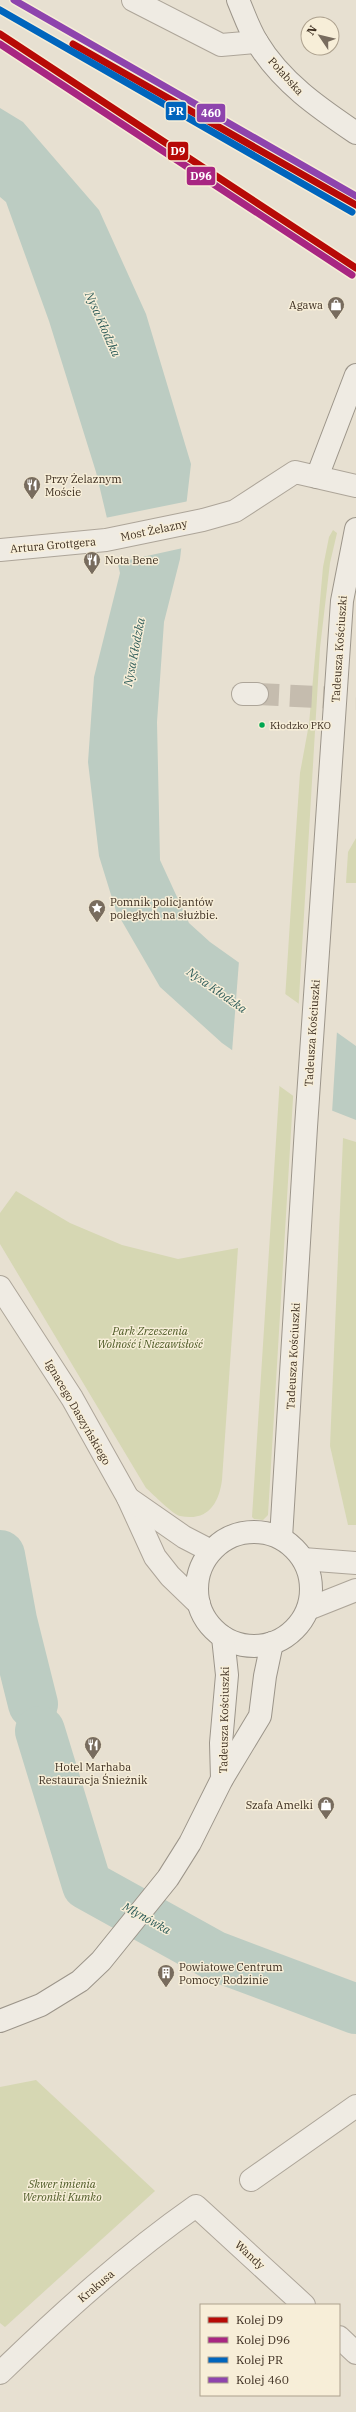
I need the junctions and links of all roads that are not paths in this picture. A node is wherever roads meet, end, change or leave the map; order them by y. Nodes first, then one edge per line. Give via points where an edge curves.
1 (238, 0) edge
2 (139, 2) edge
3 (257, 42) junction
4 (356, 133) edge
5 (356, 375) edge
6 (317, 477) junction
7 (356, 486) edge
8 (356, 529) edge
9 (106, 540) joint
10 (0, 550) edge
11 (0, 1287) edge
12 (128, 1498) junction
13 (281, 1538) junction
14 (211, 1551) junction
15 (303, 1559) junction
16 (356, 1563) edge
17 (356, 1590) edge
18 (199, 1604) junction
19 (308, 1609) junction
20 (223, 1637) junction
21 (272, 1643) junction
22 (222, 1779) junction
23 (0, 2021) edge
24 (356, 2106) edge
25 (251, 2180) dead end
26 (196, 2206) joint
27 (303, 2304) edge
28 (340, 2338) edge
29 (356, 2353) edge
30 (0, 2373) edge

1 - 3 street, Połabska
2 - 3 street via 221,45 238,46
3 - 4 street, Połabska via 298,91
5 - 6 street
6 - 7 street, Most Żelazny
6 - 9 street, Most Żelazny via 295,472 235,511
8 - 13 street, Tadeusza Kościuszki via 342,601
9 - 10 street, Artura Grottgera
11 - 12 street, Ignacego Daszyńskiego via 72,1398
12 - 14 street, Ignacego Daszyńskiego via 184,1538
12 - 18 street, Ignacego Daszyńskiego via 155,1557 170,1576
13 - 14 street via 266,1533 250,1532 235,1535
13 - 15 street via 294,1547
14 - 18 street via 201,1567 197,1585
15 - 16 street
15 - 19 street via 310,1575 312,1592
17 - 19 street
18 - 20 street via 212,1628
19 - 21 street via 294,1630
20 - 21 street via 238,1644 256,1646
20 - 22 street, Tadeusza Kościuszki via 227,1675 221,1743
21 - 22 street, Tadeusza Kościuszki via 260,1716
22 - 23 street, Tadeusza Kościuszki via 190,1843 168,1878 101,1961 64,1993 22,2014
24 - 25 street
26 - 27 street, Wandy
26 - 30 street, Krakusa via 164,2228 39,2335
28 - 29 street

